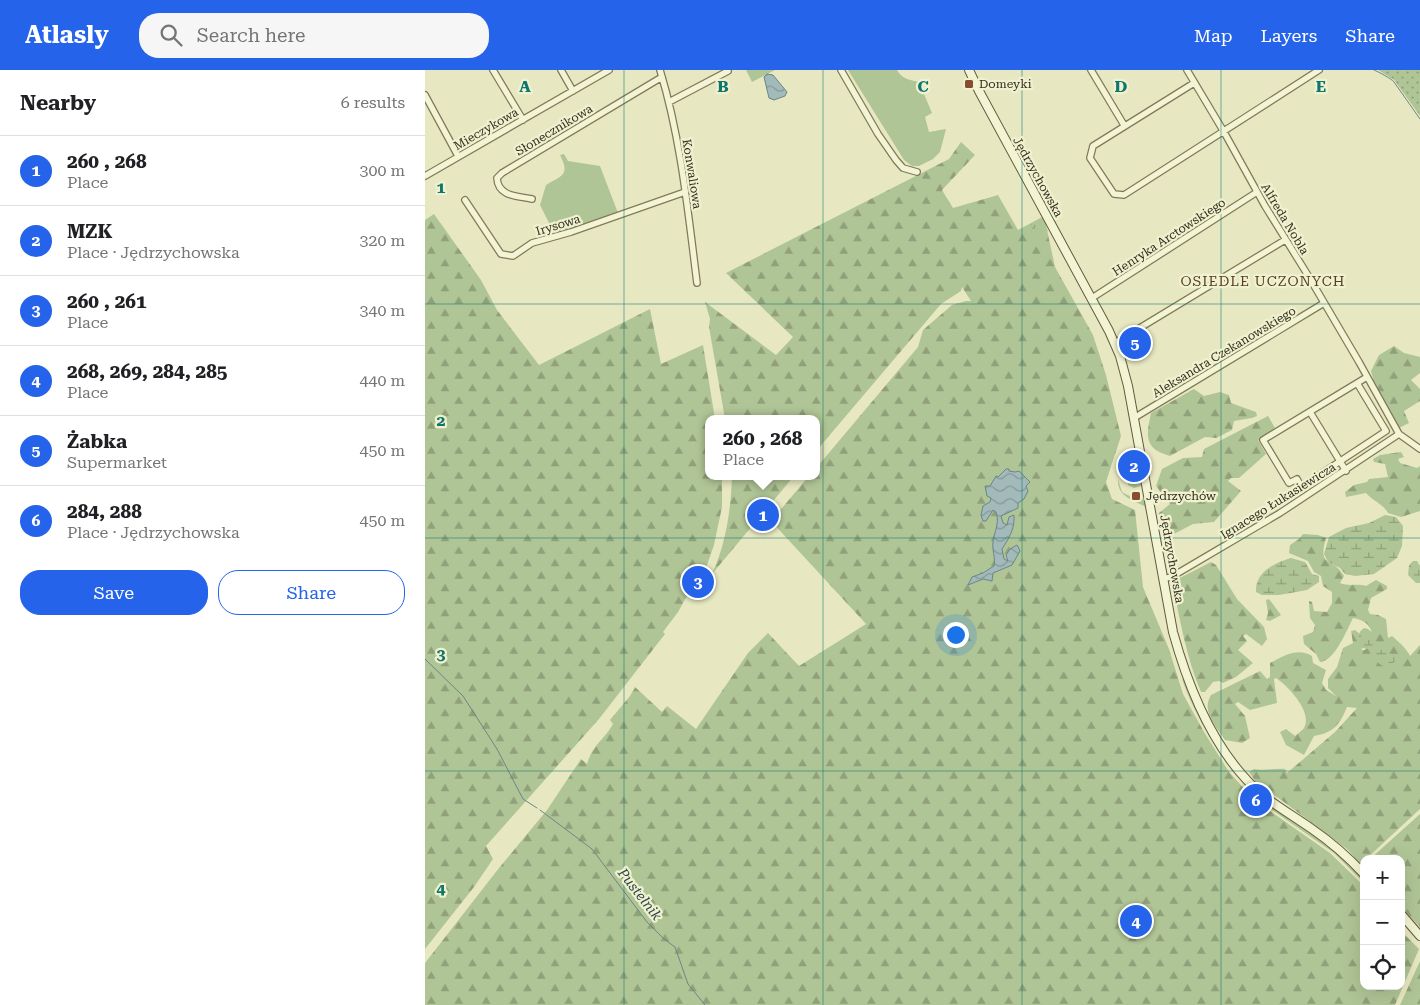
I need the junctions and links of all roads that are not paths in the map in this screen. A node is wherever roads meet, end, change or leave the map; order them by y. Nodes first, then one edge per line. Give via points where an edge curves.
1 (493, 70) edge
2 (561, 70) edge
3 (609, 70) edge
4 (660, 70) edge
5 (841, 70) edge
6 (969, 70) edge
7 (1091, 70) edge
8 (1187, 70) edge
9 (1319, 70) edge
10 (728, 71) dead end
11 (662, 77) junction
12 (1194, 82) junction
13 (573, 90) junction
14 (425, 95) edge
15 (669, 102) junction
16 (523, 120) junction
17 (1124, 125) junction
18 (1224, 132) junction
19 (459, 156) junction
20 (917, 172) dead end
21 (425, 176) edge
22 (685, 192) junction
23 (1257, 192) junction
24 (532, 199) dead end
25 (465, 200) dead end
26 (1285, 240) junction
27 (697, 283) dead end
28 (1092, 298) junction
29 (1324, 303) junction
30 (1125, 338) junction
31 (1115, 343) junction
32 (1129, 345) dead end
33 (1367, 377) junction
34 (1357, 383) junction
35 (1310, 412) junction
36 (1134, 418) junction
37 (1399, 434) junction
38 (1420, 449) edge
39 (1340, 462) junction
40 (1346, 471) junction
41 (1164, 579) junction
42 (1360, 870) edge
43 (1405, 919) edge
44 (1420, 936) edge

1 - 16 street
2 - 13 street
3 - 13 street, Mieczykowa
4 - 11 street, Konwaliowa
5 - 20 street via 896,160 903,168
6 - 28 main road, Jędrzychowska
7 - 17 street
8 - 12 street, Alfreda Nobla
9 - 18 street
10 - 15 street
11 - 15 street, Konwaliowa
11 - 24 street, Słonecznikowa via 497,178 497,185 505,194
12 - 17 street
12 - 18 street, Alfreda Nobla
13 - 16 street, Mieczykowa
14 - 19 street
15 - 22 street, Konwaliowa
16 - 19 street, Mieczykowa
17 - 18 street via 1093,146 1090,158 1114,194 1124,195
18 - 23 street, Alfreda Nobla
19 - 21 street, Mieczykowa
22 - 25 street, Irysowa via 532,243 513,256 501,254
22 - 27 street, Konwaliowa
23 - 26 street, Alfreda Nobla
23 - 28 street, Henryka Arctowskiego
26 - 29 street, Alfreda Nobla
26 - 30 street
28 - 31 main road, Jędrzychowska
29 - 33 street, Alfreda Nobla
29 - 36 street, Aleksandra Czekanowskiego
30 - 31 street
30 - 32 street
31 - 36 main road, Jędrzychowska
33 - 34 street
33 - 37 street, Alfreda Nobla
34 - 35 street
34 - 39 street via 1386,431
35 - 39 street
35 - 39 street via 1263,440 1273,458 1289,484 1297,479 1301,487
36 - 41 main road, Jędrzychowska
37 - 38 street, Alfreda Nobla
37 - 40 street, Ignacego Łukasiewicza
39 - 40 street
40 - 41 street, Ignacego Łukasiewicza via 1272,518
41 - 42 main road, Jędrzychowska via 1173,632 1193,692 1229,756 1264,796 1328,841
43 - 44 main road

